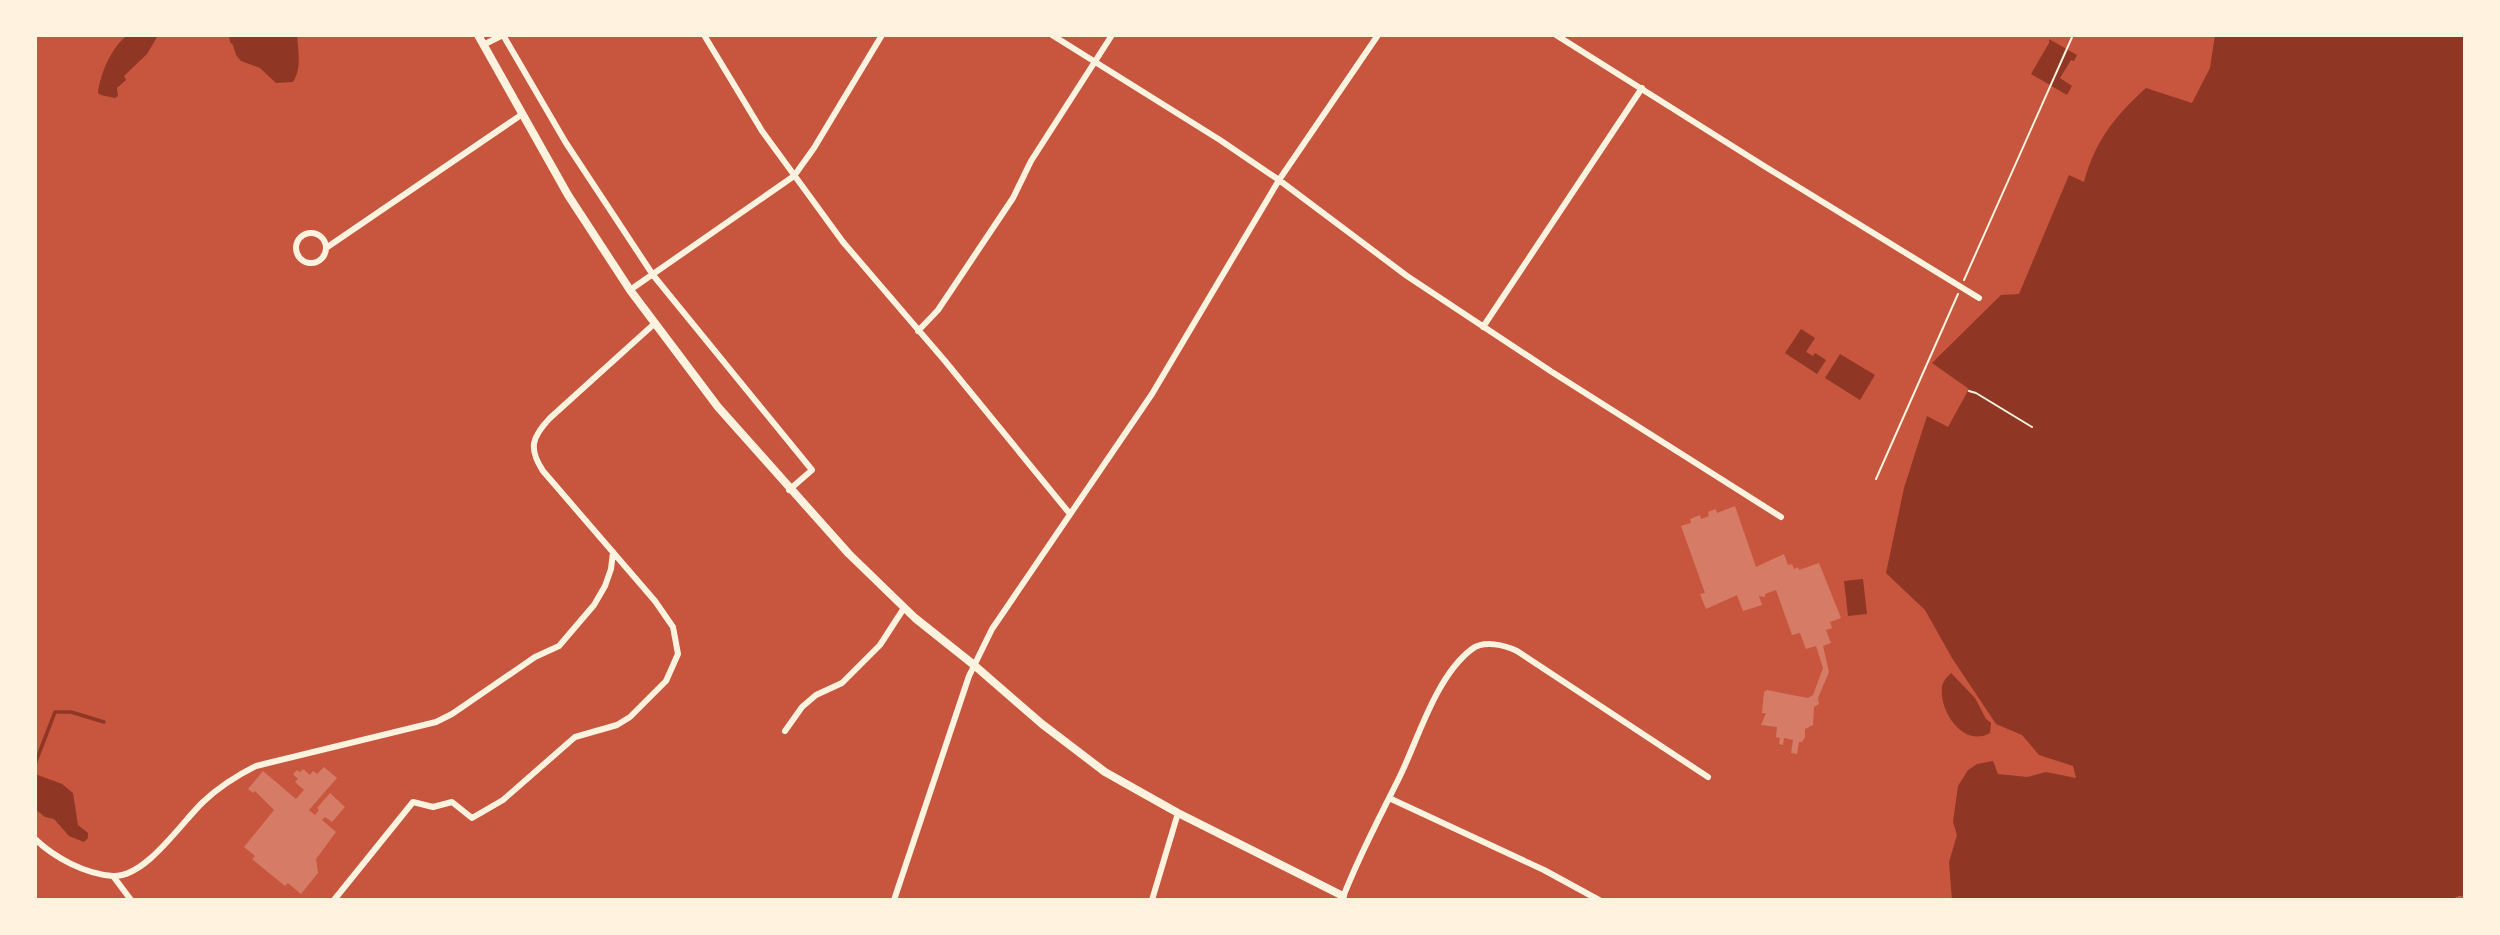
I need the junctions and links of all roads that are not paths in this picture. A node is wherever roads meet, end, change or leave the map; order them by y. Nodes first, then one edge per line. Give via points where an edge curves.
1 (478, 35) edge
2 (503, 35) edge
3 (704, 35) edge
4 (882, 35) edge
5 (1052, 35) edge
6 (1112, 35) edge
7 (1378, 35) edge
8 (1556, 35) edge
9 (483, 45) junction
10 (1095, 61) junction
11 (1642, 88) junction
12 (521, 115) junction
13 (794, 176) junction
14 (1279, 180) junction
15 (326, 248) junction
16 (653, 275) junction
17 (630, 290) junction
18 (1979, 298) dead end
19 (654, 324) junction
20 (1483, 327) junction
21 (918, 331) junction
22 (789, 490) junction
23 (1070, 514) junction
24 (1781, 517) dead end
25 (613, 552) junction
26 (904, 608) junction
27 (974, 664) junction
28 (785, 731) dead end
29 (1708, 777) dead end
30 (1389, 798) junction
31 (1178, 813) junction
32 (35, 839) edge
33 (113, 876) junction
34 (1343, 898) edge
35 (131, 900) edge
36 (334, 900) edge
37 (894, 900) edge
38 (1152, 900) edge
39 (1599, 900) edge

1 - 9 street
2 - 9 street
2 - 16 street via 566,143
3 - 13 street
4 - 13 street
5 - 10 street
6 - 10 street
7 - 14 street
8 - 11 street
9 - 12 street
10 - 14 street
10 - 21 street via 1031,160 1013,198 938,310
11 - 18 street
11 - 20 street
12 - 15 street
12 - 17 street
13 - 16 street
13 - 21 street
14 - 20 street via 1406,276
14 - 23 street via 1152,394
15 - 15 street via 323,238 314,233 300,238 296,247 303,260 313,262 324,256
16 - 17 street
16 - 22 street via 812,470
17 - 19 street
19 - 22 street
19 - 25 street via 550,418 533,440 543,471
20 - 24 street
21 - 23 street
22 - 26 street
23 - 27 street via 992,629
25 - 33 street via 605,586 559,646 536,656 436,722 256,766 229,779 136,869
25 - 36 street via 673,627 676,662 666,681 630,717 575,737 503,800 472,818 452,802 433,807 412,802
26 - 27 street
26 - 28 street via 880,645 842,683 802,707
27 - 31 street via 1105,772
27 - 37 street
29 - 30 street via 1517,651 1503,645 1477,646 1450,672
30 - 34 street
30 - 39 street
31 - 34 street
31 - 38 street
32 - 33 street via 86,870
33 - 35 street

